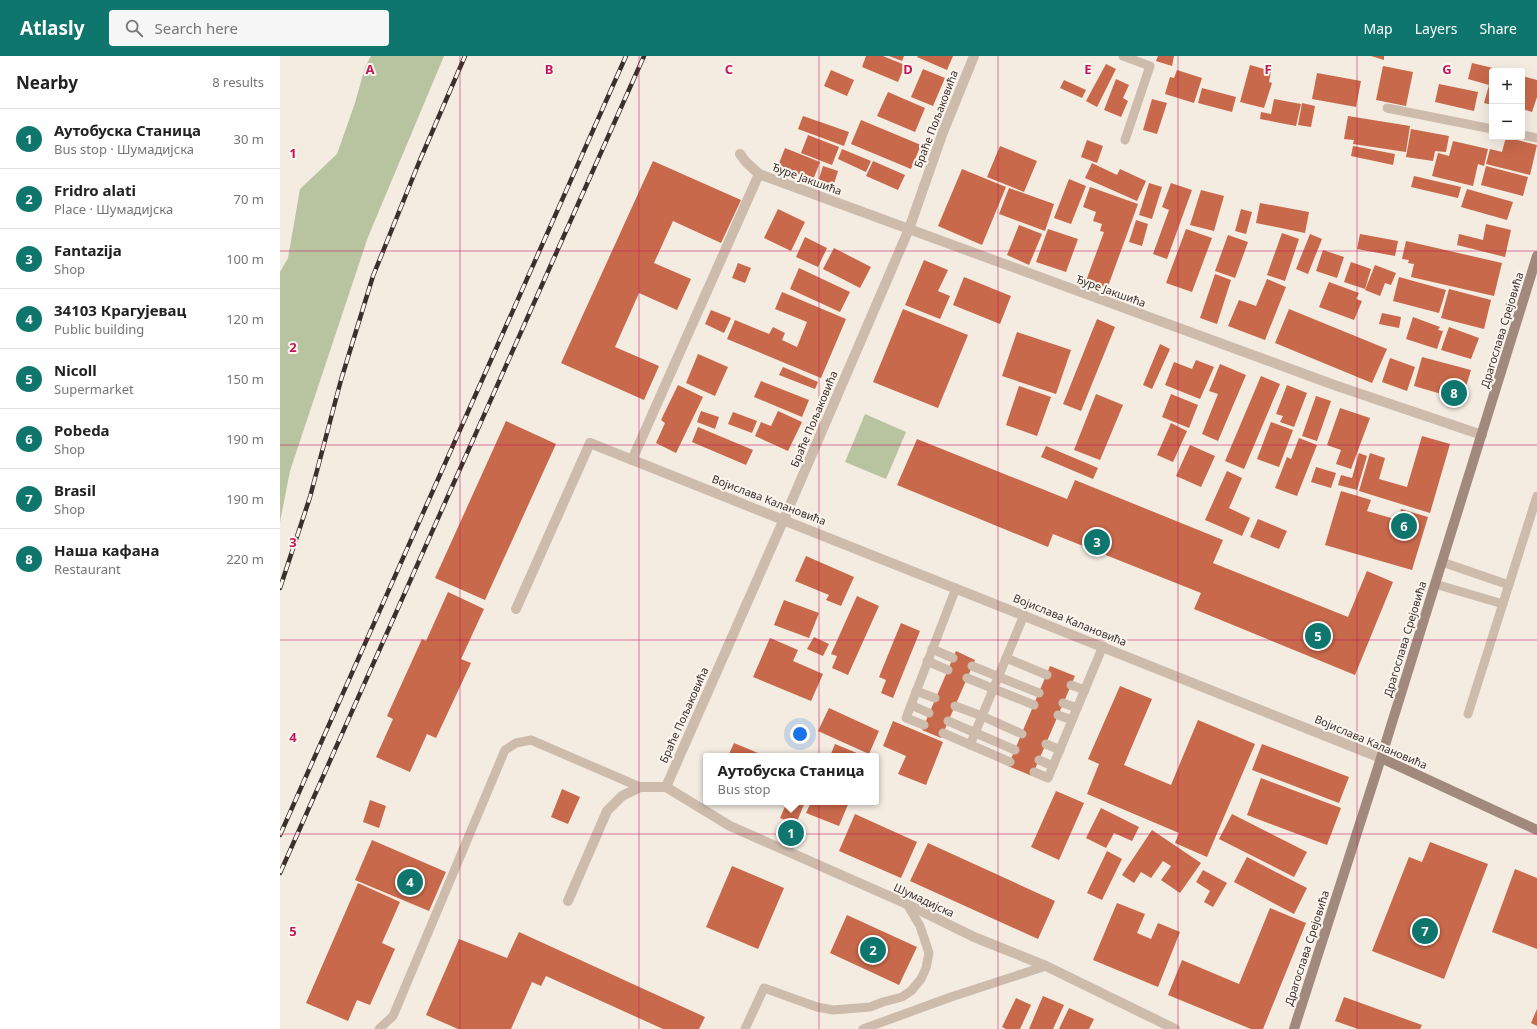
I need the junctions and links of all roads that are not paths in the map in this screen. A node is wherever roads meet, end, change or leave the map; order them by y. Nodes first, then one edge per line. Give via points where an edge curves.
1 (974, 56) edge
2 (1123, 56) edge
3 (1387, 108) dead end
4 (1489, 128) edge
5 (1525, 136) edge
6 (1537, 138) edge
7 (1125, 140) dead end
8 (740, 154) dead end
9 (759, 174) junction
10 (908, 229) junction
11 (1537, 256) edge
12 (1482, 435) junction
13 (632, 460) junction
14 (1537, 496) edge
15 (784, 519) junction
16 (1442, 562) junction
17 (1435, 584) junction
18 (1509, 585) junction
19 (956, 588) junction
20 (1503, 604) junction
21 (516, 609) dead end
22 (1024, 615) junction
23 (1103, 646) junction
24 (932, 649) junction
25 (953, 658) dead end
26 (1006, 658) junction
27 (928, 661) junction
28 (972, 666) dead end
29 (948, 670) dead end
30 (1047, 675) dead end
31 (998, 676) junction
32 (967, 678) dead end
33 (1071, 685) dead end
34 (993, 688) junction
35 (1085, 690) junction
36 (916, 691) junction
37 (1039, 693) dead end
38 (935, 698) dead end
39 (1063, 703) dead end
40 (1034, 705) dead end
41 (911, 706) junction
42 (955, 706) dead end
43 (1077, 708) junction
44 (929, 713) dead end
45 (1468, 714) dead end
46 (1058, 715) dead end
47 (982, 716) junction
48 (1072, 720) junction
49 (948, 721) dead end
50 (924, 725) dead end
51 (975, 732) junction
52 (943, 733) dead end
53 (1022, 734) dead end
54 (1046, 744) dead end
55 (970, 745) junction
56 (1015, 750) dead end
57 (1060, 750) junction
58 (1381, 758) junction
59 (1039, 760) dead end
60 (1010, 762) dead end
61 (1053, 766) junction
62 (1034, 772) dead end
63 (640, 787) junction
64 (666, 787) junction
65 (1537, 830) edge
66 (568, 901) dead end
67 (907, 904) junction
68 (1046, 966) junction
69 (379, 1029) edge
70 (745, 1029) edge
71 (863, 1029) edge
72 (1175, 1029) edge
73 (1294, 1029) edge

1 - 10 street, Браће Пољаковића
2 - 7 lane via 1150,66
3 - 4 lane
5 - 6 lane
8 - 9 street, Ђуре Јакшића
9 - 10 street, Ђуре Јакшића
9 - 13 street
10 - 12 street, Ђуре Јакшића via 1338,386
10 - 15 street, Браће Пољаковића
11 - 12 main road, Драгослава Срејовића
12 - 16 main road, Драгослава Срејовића
13 - 15 street, Војислава Калановића
13 - 21 street, Војислава Калановића via 590,443
14 - 18 lane
15 - 19 street, Војислава Калановића
15 - 64 street, Браће Пољаковића
16 - 17 main road, Драгослава Срејовића
16 - 18 lane
17 - 20 lane
17 - 58 main road, Драгослава Срејовића
18 - 20 lane
19 - 22 street, Војислава Калановића
19 - 24 lane
20 - 45 lane
22 - 23 street, Војислава Калановића
22 - 26 lane
23 - 35 lane
23 - 58 street, Војислава Калановића
24 - 25 lane
24 - 27 lane
26 - 30 lane
26 - 31 lane
27 - 29 lane
27 - 36 lane
28 - 31 lane
31 - 34 lane
31 - 37 lane
32 - 34 lane
33 - 35 lane
34 - 40 lane
34 - 47 lane
35 - 43 lane
36 - 38 lane
36 - 41 lane
39 - 43 lane
41 - 44 lane
41 - 50 lane via 906,718
42 - 47 lane
43 - 48 lane
46 - 48 lane
47 - 51 lane
47 - 53 lane
48 - 57 lane
49 - 51 lane
51 - 55 lane
51 - 56 lane
52 - 55 lane
54 - 57 lane
55 - 60 lane
57 - 61 lane
58 - 65 main road, Војислава Калановића
58 - 73 main road, Драгослава Срејовића
59 - 61 lane
61 - 62 lane via 1048,778
63 - 64 street
63 - 66 street via 622,796 607,811
63 - 69 lane via 531,740 516,743 505,750 393,1016
64 - 67 street, Шумадијска via 730,826
67 - 68 street, Шумадијска
67 - 70 lane via 920,926 930,953 921,979 911,991 902,997 870,1008 833,1010 817,1008 764,988
68 - 71 lane
68 - 72 street, Шумадијска

